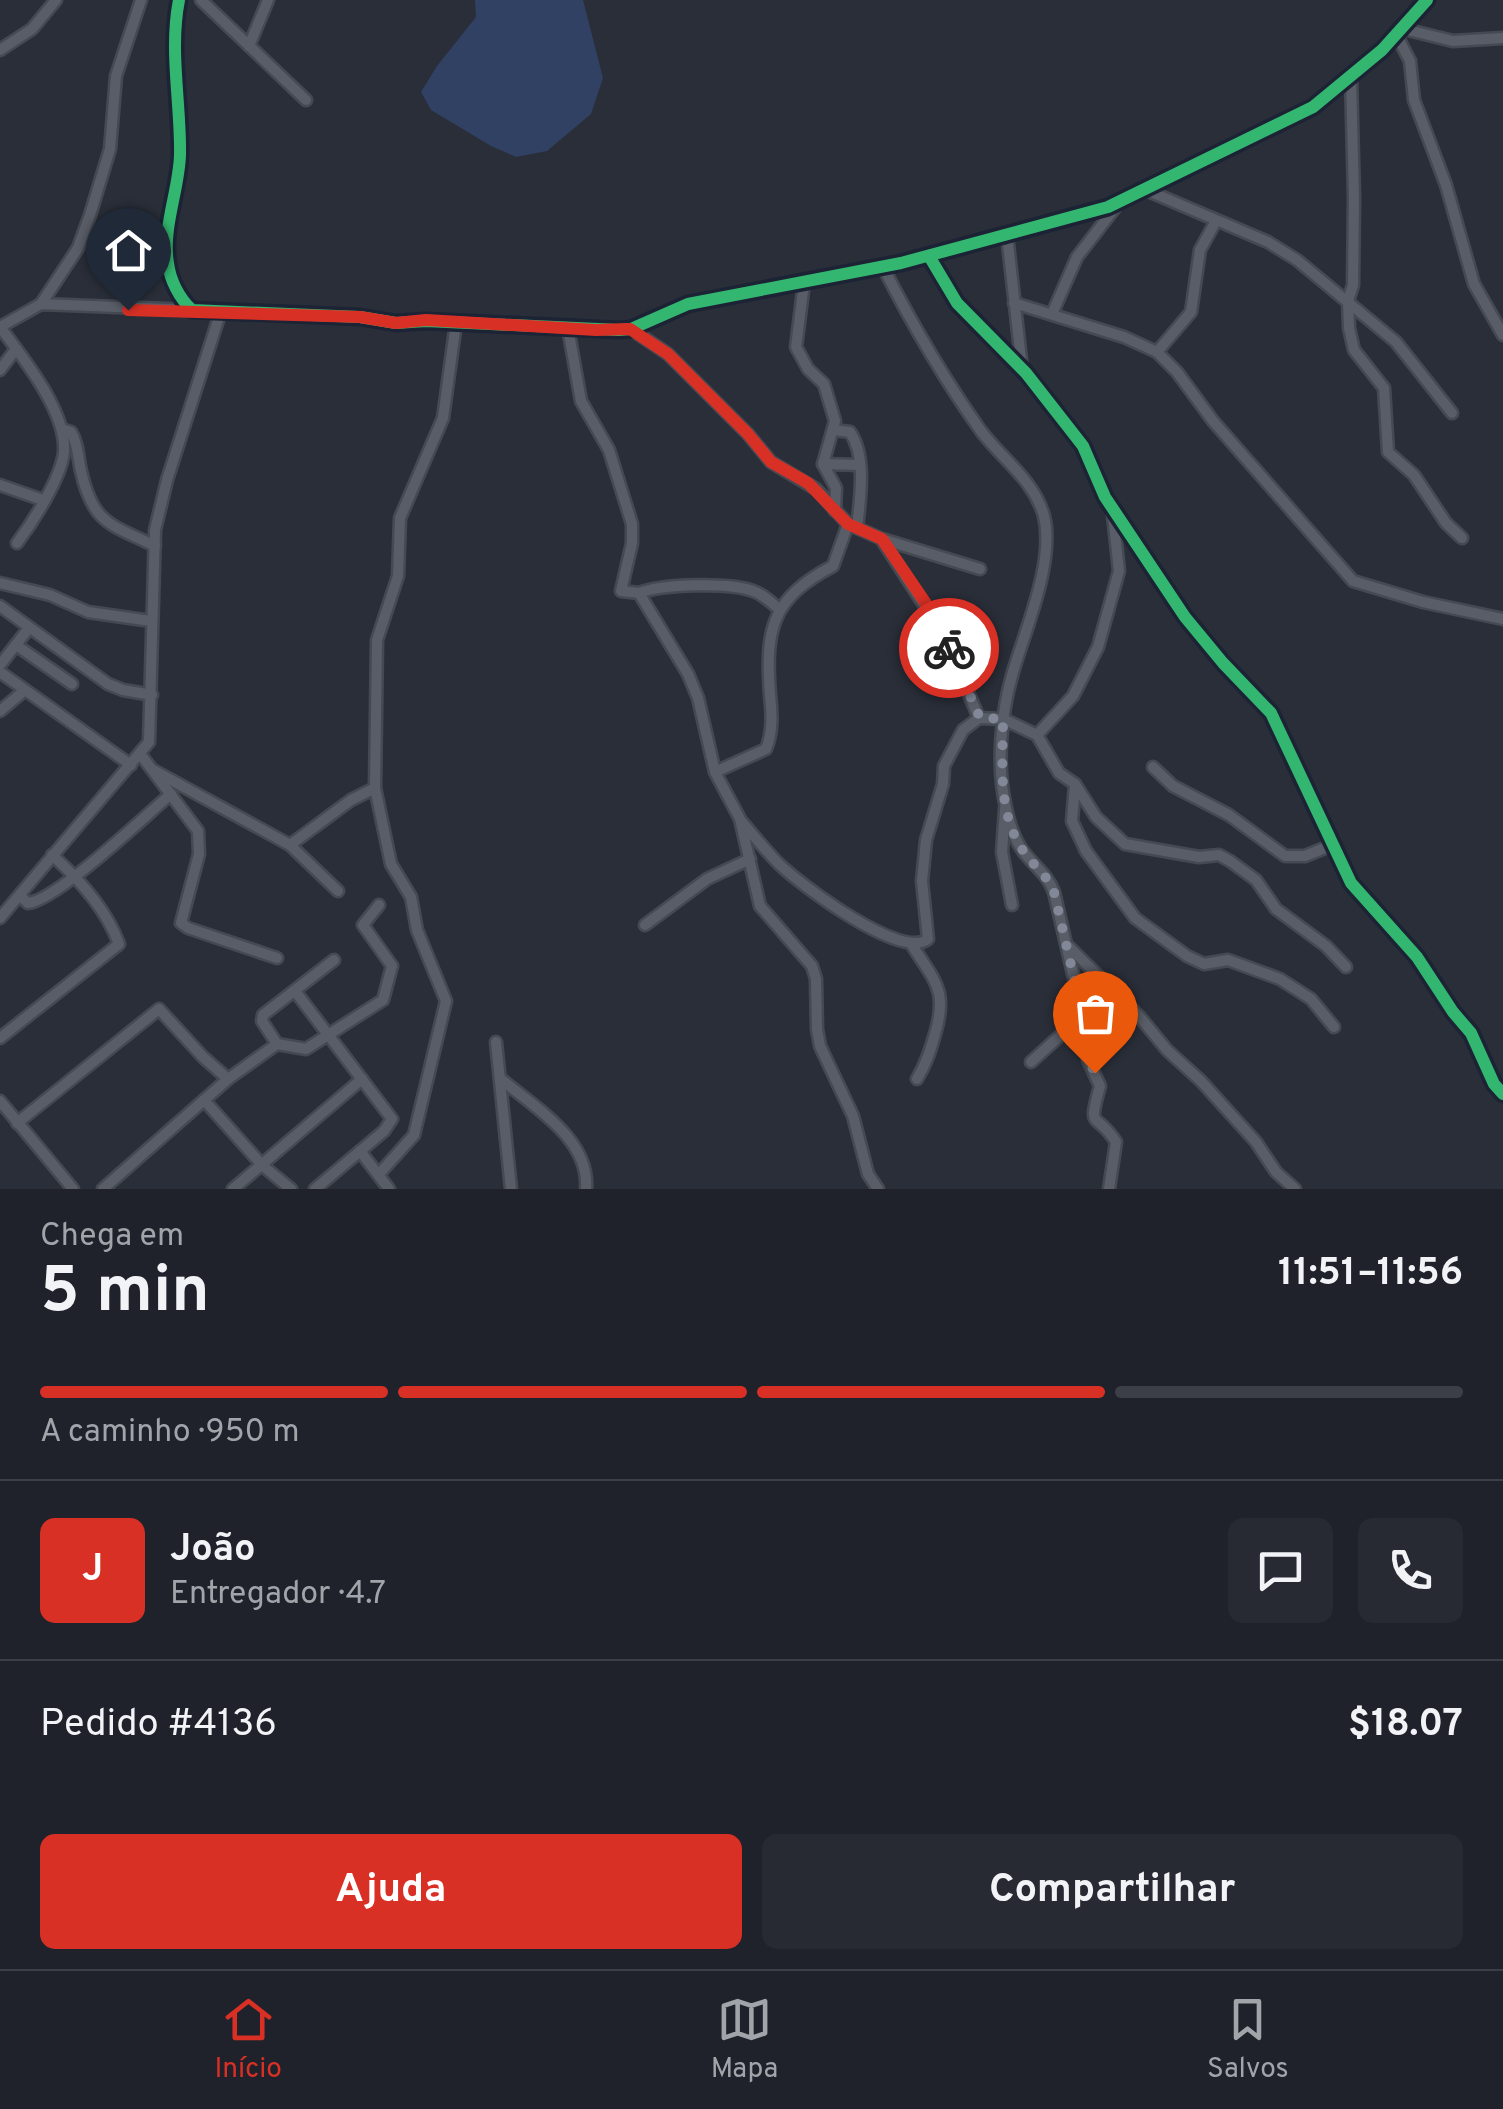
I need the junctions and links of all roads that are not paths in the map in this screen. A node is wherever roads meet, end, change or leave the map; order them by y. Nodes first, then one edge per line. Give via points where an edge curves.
1 (56, 0) edge
2 (140, 0) edge
3 (179, 0) edge
4 (201, 0) edge
5 (268, 0) edge
6 (1426, 0) edge
7 (1400, 32) junction
8 (1503, 38) edge
9 (249, 46) junction
10 (0, 50) edge
11 (1351, 77) junction
12 (306, 100) dead end
13 (1146, 190) junction
14 (1119, 202) junction
15 (1216, 221) junction
16 (1007, 235) junction
17 (929, 256) junction
18 (883, 267) junction
19 (804, 284) junction
20 (1348, 302) junction
21 (1014, 303) junction
22 (41, 304) junction
23 (192, 310) junction
24 (220, 314) junction
25 (1052, 314) junction
26 (456, 322) junction
27 (0, 327) edge
28 (568, 328) junction
29 (630, 329) junction
30 (1503, 335) edge
31 (16, 349) junction
32 (1156, 352) junction
33 (1022, 369) junction
34 (0, 370) edge
35 (1452, 413) dead end
36 (62, 429) junction
37 (834, 430) junction
38 (824, 464) junction
39 (859, 465) junction
40 (0, 485) edge
41 (43, 500) junction
42 (1112, 509) junction
43 (835, 511) junction
44 (852, 526) junction
45 (1462, 538) dead end
46 (882, 539) junction
47 (18, 542) dead end
48 (155, 546) junction
49 (980, 570) dead end
50 (0, 583) edge
51 (640, 593) junction
52 (0, 606) edge
53 (780, 610) junction
54 (1503, 619) edge
55 (151, 622) junction
56 (29, 628) junction
57 (16, 645) junction
58 (0, 668) edge
59 (72, 684) dead end
60 (25, 690) junction
61 (152, 695) junction
62 (0, 711) edge
63 (980, 718) junction
64 (1003, 719) junction
65 (1037, 735) junction
66 (141, 755) junction
67 (132, 765) junction
68 (1153, 767) dead end
69 (152, 770) junction
70 (715, 772) junction
71 (1075, 784) junction
72 (376, 788) junction
73 (171, 794) junction
74 (1006, 808) junction
75 (740, 819) junction
76 (290, 844) junction
77 (1332, 844) junction
78 (52, 856) junction
79 (750, 859) junction
80 (74, 875) junction
81 (338, 890) dead end
82 (20, 896) junction
83 (379, 904) dead end
84 (1012, 905) dead end
85 (2, 912) edge
86 (645, 925) dead end
87 (1066, 944) junction
88 (912, 945) junction
89 (277, 958) dead end
90 (334, 960) dead end
91 (1346, 967) dead end
92 (295, 991) junction
93 (1085, 1012) junction
94 (1334, 1027) dead end
95 (330, 1036) junction
96 (0, 1038) edge
97 (496, 1042) dead end
98 (277, 1044) junction
99 (1031, 1062) dead end
100 (500, 1078) junction
101 (228, 1079) junction
102 (362, 1080) junction
103 (917, 1080) dead end
104 (1503, 1094) edge
105 (204, 1100) junction
106 (0, 1101) edge
107 (17, 1123) junction
108 (360, 1151) junction
109 (263, 1166) junction
110 (380, 1173) junction
111 (73, 1189) edge
112 (103, 1189) edge
113 (233, 1189) edge
114 (291, 1189) edge
115 (314, 1189) edge
116 (389, 1189) edge
117 (511, 1189) edge
118 (586, 1189) edge
119 (878, 1189) edge
120 (1109, 1189) edge
121 (1294, 1189) edge

1 - 10 street via 32,29
2 - 22 street via 116,76 110,149 90,214 78,248
3 - 23 street via 180,156 166,248 170,274
4 - 9 street
5 - 9 street
6 - 7 street
7 - 8 street via 1453,42
7 - 11 street
7 - 30 street via 1414,100 1474,284
9 - 12 street
11 - 13 street via 1313,107
11 - 20 street via 1354,272
13 - 14 street
13 - 15 street
14 - 16 street
14 - 25 street via 1077,258
15 - 20 street via 1282,250
15 - 32 street via 1200,250 1192,312
16 - 17 street
16 - 21 street
17 - 18 street
17 - 33 street via 956,304
18 - 19 street
18 - 64 street via 966,408 1015,467 1044,516 1036,599
19 - 29 street via 688,304
19 - 37 street via 796,348 824,384
20 - 35 street via 1413,360
20 - 45 street via 1354,350 1386,396 1388,452
21 - 25 street
21 - 33 street
22 - 23 street
22 - 27 street
23 - 24 street
24 - 26 street
24 - 48 street via 159,506
25 - 32 street
26 - 28 street
26 - 72 street via 443,418 400,518 398,576 378,631
27 - 31 street
28 - 29 street
28 - 51 street via 581,402 609,450 631,519 622,591
29 - 43 street via 668,354 771,462 801,477
31 - 34 street
31 - 36 street
32 - 54 street via 1348,578
33 - 42 street via 1083,446
36 - 41 street via 62,463
36 - 48 street via 76,440 99,516
37 - 38 street
37 - 39 street via 854,436
38 - 39 street
38 - 43 street via 836,488
39 - 44 street
40 - 41 street
41 - 47 street
42 - 65 street via 1119,571 1098,647 1073,696
42 - 77 street via 1185,617 1271,713
43 - 44 street
44 - 46 street
44 - 53 street via 833,566 808,578
46 - 49 street
46 - 63 street via 936,622
48 - 55 street
50 - 55 street via 88,612
51 - 53 street via 672,586 746,588
51 - 70 street via 688,674
52 - 56 street
53 - 70 street via 770,642 770,741 762,752
55 - 61 street
56 - 57 street
56 - 61 street via 108,684
57 - 58 street
57 - 59 street
58 - 60 street
60 - 62 street
60 - 67 street
61 - 66 street via 149,742
63 - 64 street
63 - 88 street via 964,730 944,766 922,861 928,939
64 - 65 street
64 - 74 street
65 - 71 street via 1059,773
66 - 67 street
66 - 69 street
67 - 78 street
68 - 77 street via 1172,786 1229,815 1285,856 1306,856
69 - 73 street
69 - 76 street
70 - 75 street
71 - 91 street via 1125,844 1230,860
71 - 94 street via 1072,821 1135,918 1204,964 1228,960 1280,978
72 - 76 street
72 - 110 street via 392,864 411,898 446,1001 414,1136
73 - 80 street
73 - 89 street via 199,841 181,923
74 - 84 street via 1002,852
74 - 87 street via 1019,846 1049,880
75 - 79 street
75 - 88 street via 817,896
76 - 81 street
77 - 104 street via 1351,883 1417,957 1471,1033
78 - 80 street
78 - 82 street
79 - 86 street
79 - 119 street via 760,906 812,966 820,1046
80 - 82 street via 32,904
80 - 96 street via 119,944
82 - 85 street
83 - 95 street via 362,924 392,966 387,994
87 - 93 street
87 - 121 street via 1201,1081
88 - 103 street via 942,1000 932,1054
90 - 92 street
92 - 95 street
92 - 98 street via 262,1018
93 - 99 street
93 - 120 street via 1088,1060 1100,1086 1093,1120 1116,1142
95 - 98 street via 302,1050
95 - 102 street
97 - 100 street
98 - 101 street
100 - 117 street
100 - 118 street via 570,1138 587,1174
101 - 105 street
101 - 107 street via 164,1010 155,1010
102 - 108 street via 392,1118
102 - 109 street
105 - 109 street
105 - 112 street
106 - 107 street
107 - 111 street
108 - 110 street
108 - 115 street
109 - 113 street
109 - 114 street
110 - 116 street

